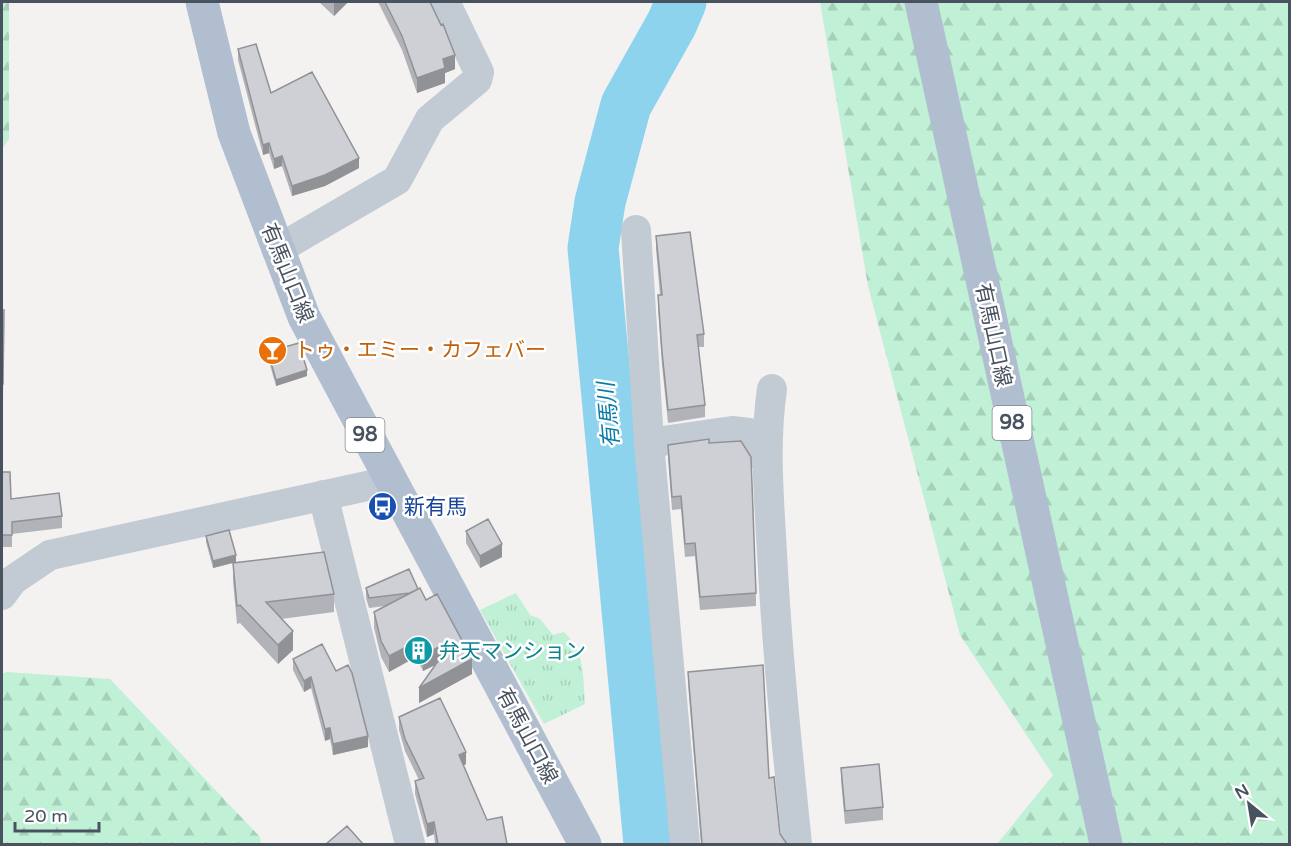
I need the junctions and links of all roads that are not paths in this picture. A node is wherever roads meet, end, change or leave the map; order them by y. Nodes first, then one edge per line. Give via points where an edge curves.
1 (202, 2) edge
2 (446, 2) edge
3 (921, 2) edge
4 (636, 230) dead end
5 (277, 250) junction
6 (772, 389) dead end
7 (649, 443) junction
8 (767, 463) junction
9 (390, 482) junction
10 (322, 495) junction
11 (2, 595) edge
12 (410, 844) edge
13 (585, 844) edge
14 (685, 844) edge
15 (797, 844) edge
16 (1106, 844) edge

1 - 5 main road, 有馬山口線 / 98 via 234,133
2 - 5 street via 479,72 477,80 430,119 397,180
3 - 16 main road, 有馬山口線 / 98
4 - 7 street
5 - 9 main road, 有馬山口線 / 98 via 304,318
6 - 8 street
7 - 8 street via 732,431 749,433
7 - 14 street
8 - 15 street via 777,646
9 - 10 street
9 - 13 main road, 有馬山口線 / 98
10 - 11 street via 51,555 13,580
10 - 12 street

